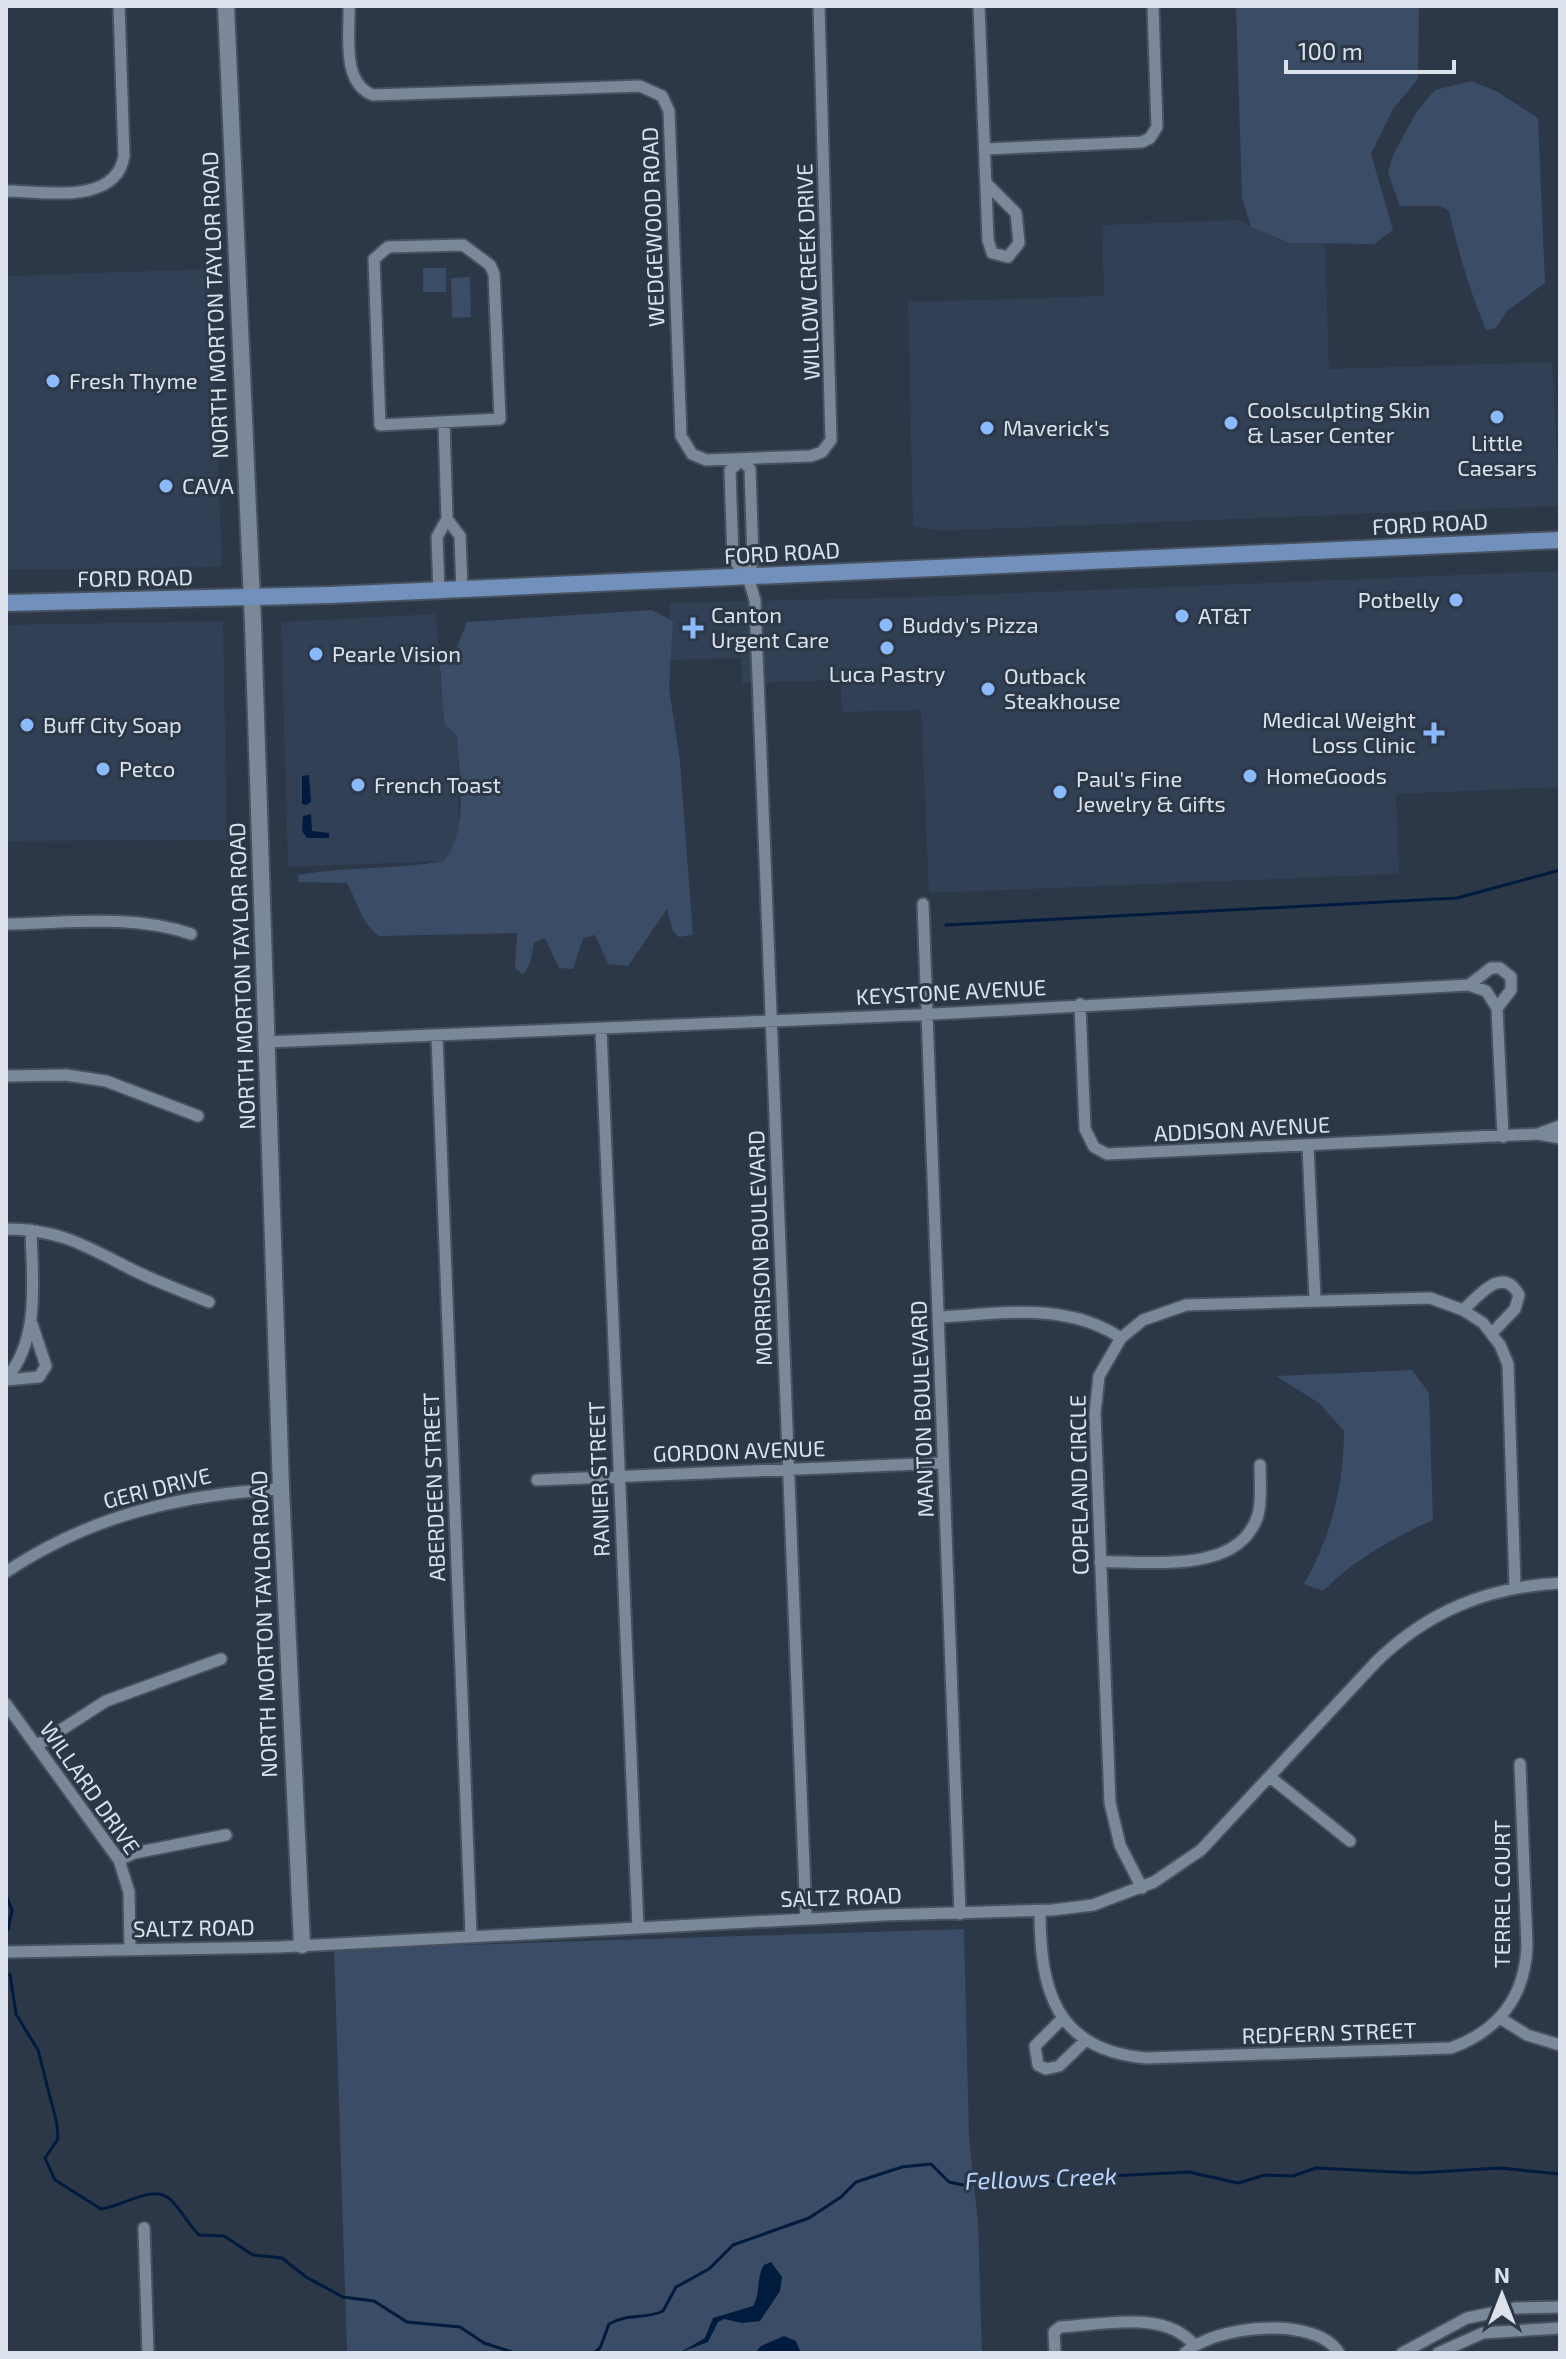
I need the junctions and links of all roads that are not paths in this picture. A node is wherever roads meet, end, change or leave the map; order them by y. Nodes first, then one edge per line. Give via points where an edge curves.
1 (119, 6) edge
2 (226, 6) edge
3 (349, 6) edge
4 (819, 6) edge
5 (979, 6) edge
6 (1153, 6) edge
7 (985, 149) junction
8 (986, 183) junction
9 (6, 191) edge
10 (444, 424) junction
11 (742, 460) junction
12 (447, 519) junction
13 (1560, 540) edge
14 (748, 577) junction
15 (439, 590) junction
16 (462, 590) junction
17 (251, 598) junction
18 (6, 603) edge
19 (923, 904) dead end
20 (6, 924) edge
21 (191, 934) dead end
22 (1469, 985) junction
23 (1080, 1004) junction
24 (1497, 1008) junction
25 (927, 1015) junction
26 (771, 1021) junction
27 (601, 1029) junction
28 (437, 1036) junction
29 (267, 1042) junction
30 (6, 1076) edge
31 (198, 1116) dead end
32 (1560, 1126) edge
33 (1538, 1134) junction
34 (1503, 1137) junction
35 (1560, 1138) edge
36 (1308, 1147) junction
37 (6, 1229) edge
38 (31, 1230) junction
39 (1315, 1299) junction
40 (209, 1302) dead end
41 (1463, 1310) junction
42 (938, 1317) junction
43 (31, 1320) junction
44 (1492, 1333) junction
45 (1121, 1338) junction
46 (6, 1379) edge
47 (943, 1463) junction
48 (1260, 1465) dead end
49 (789, 1470) junction
50 (618, 1476) junction
51 (537, 1480) dead end
52 (281, 1489) junction
53 (1100, 1562) junction
54 (6, 1572) edge
55 (1560, 1583) edge
56 (1515, 1587) junction
57 (221, 1659) dead end
58 (6, 1704) edge
59 (36, 1746) junction
60 (1520, 1764) dead end
61 (1270, 1777) junction
62 (226, 1835) dead end
63 (1350, 1841) dead end
64 (119, 1860) junction
65 (1142, 1888) junction
66 (1040, 1911) junction
67 (960, 1914) junction
68 (806, 1919) junction
69 (638, 1927) junction
70 (471, 1935) junction
71 (302, 1945) junction
72 (130, 1949) junction
73 (6, 1952) edge
74 (1063, 2018) junction
75 (1500, 2018) junction
76 (1086, 2040) junction
77 (1560, 2045) edge
78 (144, 2228) dead end
79 (1560, 2307) edge
80 (1454, 2323) junction
81 (1560, 2328) edge
82 (1461, 2341) junction
83 (1189, 2349) edge
84 (1410, 2351) edge
85 (148, 2353) edge
86 (1055, 2353) edge
87 (1339, 2353) edge
88 (1438, 2353) edge

1 - 9 street via 124,156 117,174 92,190
2 - 17 street, NORTH MORTON TAYLOR ROAD
3 - 11 street, WEDGEWOOD ROAD via 353,74 361,89 373,95 640,86 662,96 669,111 681,436 697,457
4 - 11 street, WILLOW CREEK DRIVE via 833,431 827,447 815,455
5 - 7 street
6 - 7 street via 1157,127 1150,138
7 - 8 street
8 - 8 street via 1016,213 1019,243 1008,257 997,257 990,248
10 - 10 street via 500,419 494,274 482,257 463,245 384,248 377,252 373,267 380,425
10 - 12 street
11 - 14 street via 750,469 753,559
11 - 14 street via 730,470 732,545 733,559
12 - 15 street via 437,537
12 - 16 street via 460,536
13 - 14 main road, FORD ROAD
14 - 16 main road, FORD ROAD
14 - 26 street, MORRISON BOULEVARD via 755,600
15 - 16 main road, FORD ROAD
15 - 17 main road, FORD ROAD
17 - 18 main road, FORD ROAD
17 - 29 street, NORTH MORTON TAYLOR ROAD
19 - 25 street, MANTON BOULEVARD
20 - 21 street via 142,923
22 - 23 street, KEYSTONE AVENUE
22 - 24 street via 1486,991
22 - 24 street, KEYSTONE AVENUE via 1491,968 1507,973 1511,990
23 - 25 street, KEYSTONE AVENUE
23 - 36 street, ADDISON AVENUE via 1085,1129 1094,1147 1114,1155
24 - 34 street
25 - 26 street, KEYSTONE AVENUE
25 - 42 street, MANTON BOULEVARD
26 - 27 street, KEYSTONE AVENUE
26 - 49 street, MORRISON BOULEVARD
27 - 28 street, KEYSTONE AVENUE
27 - 50 street, RANIER STREET
28 - 29 street, KEYSTONE AVENUE
28 - 70 street, ABERDEEN STREET
29 - 52 street, NORTH MORTON TAYLOR ROAD
30 - 31 street via 96,1079
32 - 33 street, ADDISON AVENUE
33 - 34 street, ADDISON AVENUE
33 - 35 street, ADDISON AVENUE
34 - 36 street, ADDISON AVENUE
36 - 39 street
37 - 38 street
38 - 40 street via 80,1241
38 - 43 street
39 - 41 street, COPELAND CIRCLE via 1430,1298
39 - 45 street, COPELAND CIRCLE via 1175,1307 1143,1320
41 - 44 street, COPELAND CIRCLE
41 - 44 street via 1491,1284 1513,1285 1519,1295 1515,1309
42 - 45 street via 1061,1313 1092,1321
42 - 47 street, MANTON BOULEVARD
43 - 46 street
43 - 46 street via 46,1366 39,1377
44 - 56 street, COPELAND CIRCLE via 1510,1378
45 - 53 street, COPELAND CIRCLE via 1104,1363 1095,1397
47 - 49 street, GORDON AVENUE
47 - 67 street, MANTON BOULEVARD
48 - 53 street via 1257,1518 1230,1550 1202,1558
49 - 50 street, GORDON AVENUE
49 - 68 street, MORRISON BOULEVARD
50 - 51 street, GORDON AVENUE
50 - 69 street, RANIER STREET
52 - 54 street, GERI DRIVE via 227,1492 145,1507 64,1538
52 - 71 street, NORTH MORTON TAYLOR ROAD
53 - 65 street, COPELAND CIRCLE via 1110,1803 1120,1845
55 - 56 street, SALTZ ROAD
56 - 61 street, SALTZ ROAD via 1456,1605 1405,1635
57 - 59 street via 106,1701
58 - 59 street, WILLARD DRIVE
59 - 64 street, WILLARD DRIVE
60 - 75 street, TERREL COURT via 1526,1961 1518,1993
61 - 63 street
61 - 65 street, SALTZ ROAD via 1201,1850
62 - 64 street
64 - 72 street, WILLARD DRIVE via 129,1892
65 - 66 street, SALTZ ROAD via 1093,1905
66 - 67 street, SALTZ ROAD
66 - 74 street, REDFERN STREET via 1042,1968
67 - 68 street, SALTZ ROAD
68 - 69 street, SALTZ ROAD
69 - 70 street, SALTZ ROAD
70 - 71 street, SALTZ ROAD
71 - 72 street, SALTZ ROAD
72 - 73 street, SALTZ ROAD
74 - 76 street, REDFERN STREET
74 - 76 street via 1035,2046 1038,2065 1059,2066
75 - 76 street, REDFERN STREET via 1469,2041 1432,2050 1146,2058 1116,2054
75 - 77 street via 1527,2035
78 - 85 street
79 - 80 street via 1499,2310
80 - 82 street
80 - 84 street
81 - 82 street via 1483,2333
82 - 88 street
83 - 86 street via 1173,2326 1160,2323 1060,2327 1054,2332
83 - 87 street via 1225,2332 1300,2330 1329,2339

